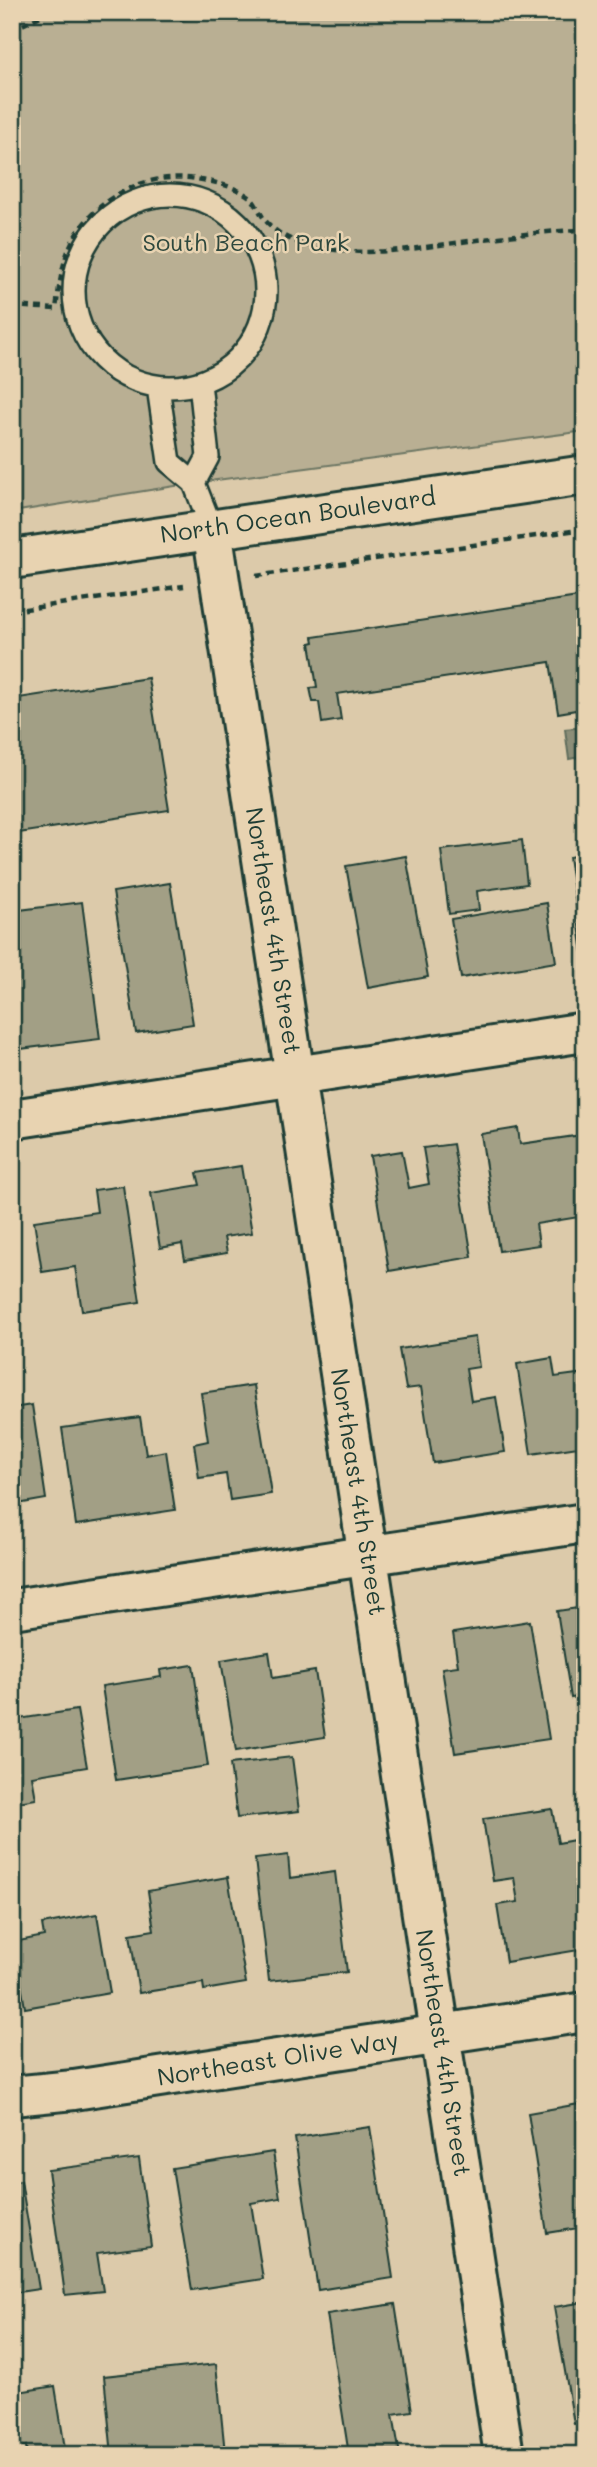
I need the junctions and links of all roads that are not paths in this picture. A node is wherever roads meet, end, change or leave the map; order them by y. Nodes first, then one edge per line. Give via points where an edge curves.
1 (200, 383) junction
2 (158, 387) junction
3 (585, 475) edge
4 (194, 483) junction
5 (212, 529) junction
6 (12, 559) edge
7 (585, 1032) edge
8 (295, 1076) junction
9 (12, 1119) edge
10 (585, 1522) edge
11 (368, 1556) junction
12 (12, 1609) edge
13 (585, 2012) edge
14 (441, 2034) junction
15 (12, 2096) edge
16 (504, 2455) edge

1 - 2 lane
1 - 2 lane via 226,370 246,351 260,326 267,298 263,266 249,236 226,212 197,198 164,195 132,202 105,220 85,246 75,277 76,310 87,341 109,366 131,380
1 - 4 lane via 208,457
2 - 4 lane via 169,462
3 - 5 street, North Ocean Boulevard
4 - 5 lane
5 - 6 street, North Ocean Boulevard
5 - 8 street, Northeast 4th Street
7 - 8 street
8 - 9 street
8 - 11 street, Northeast 4th Street
10 - 11 street
11 - 12 street
11 - 14 street, Northeast 4th Street
13 - 14 street, Northeast Olive Way
14 - 15 street, Northeast Olive Way
14 - 16 street, Northeast 4th Street

